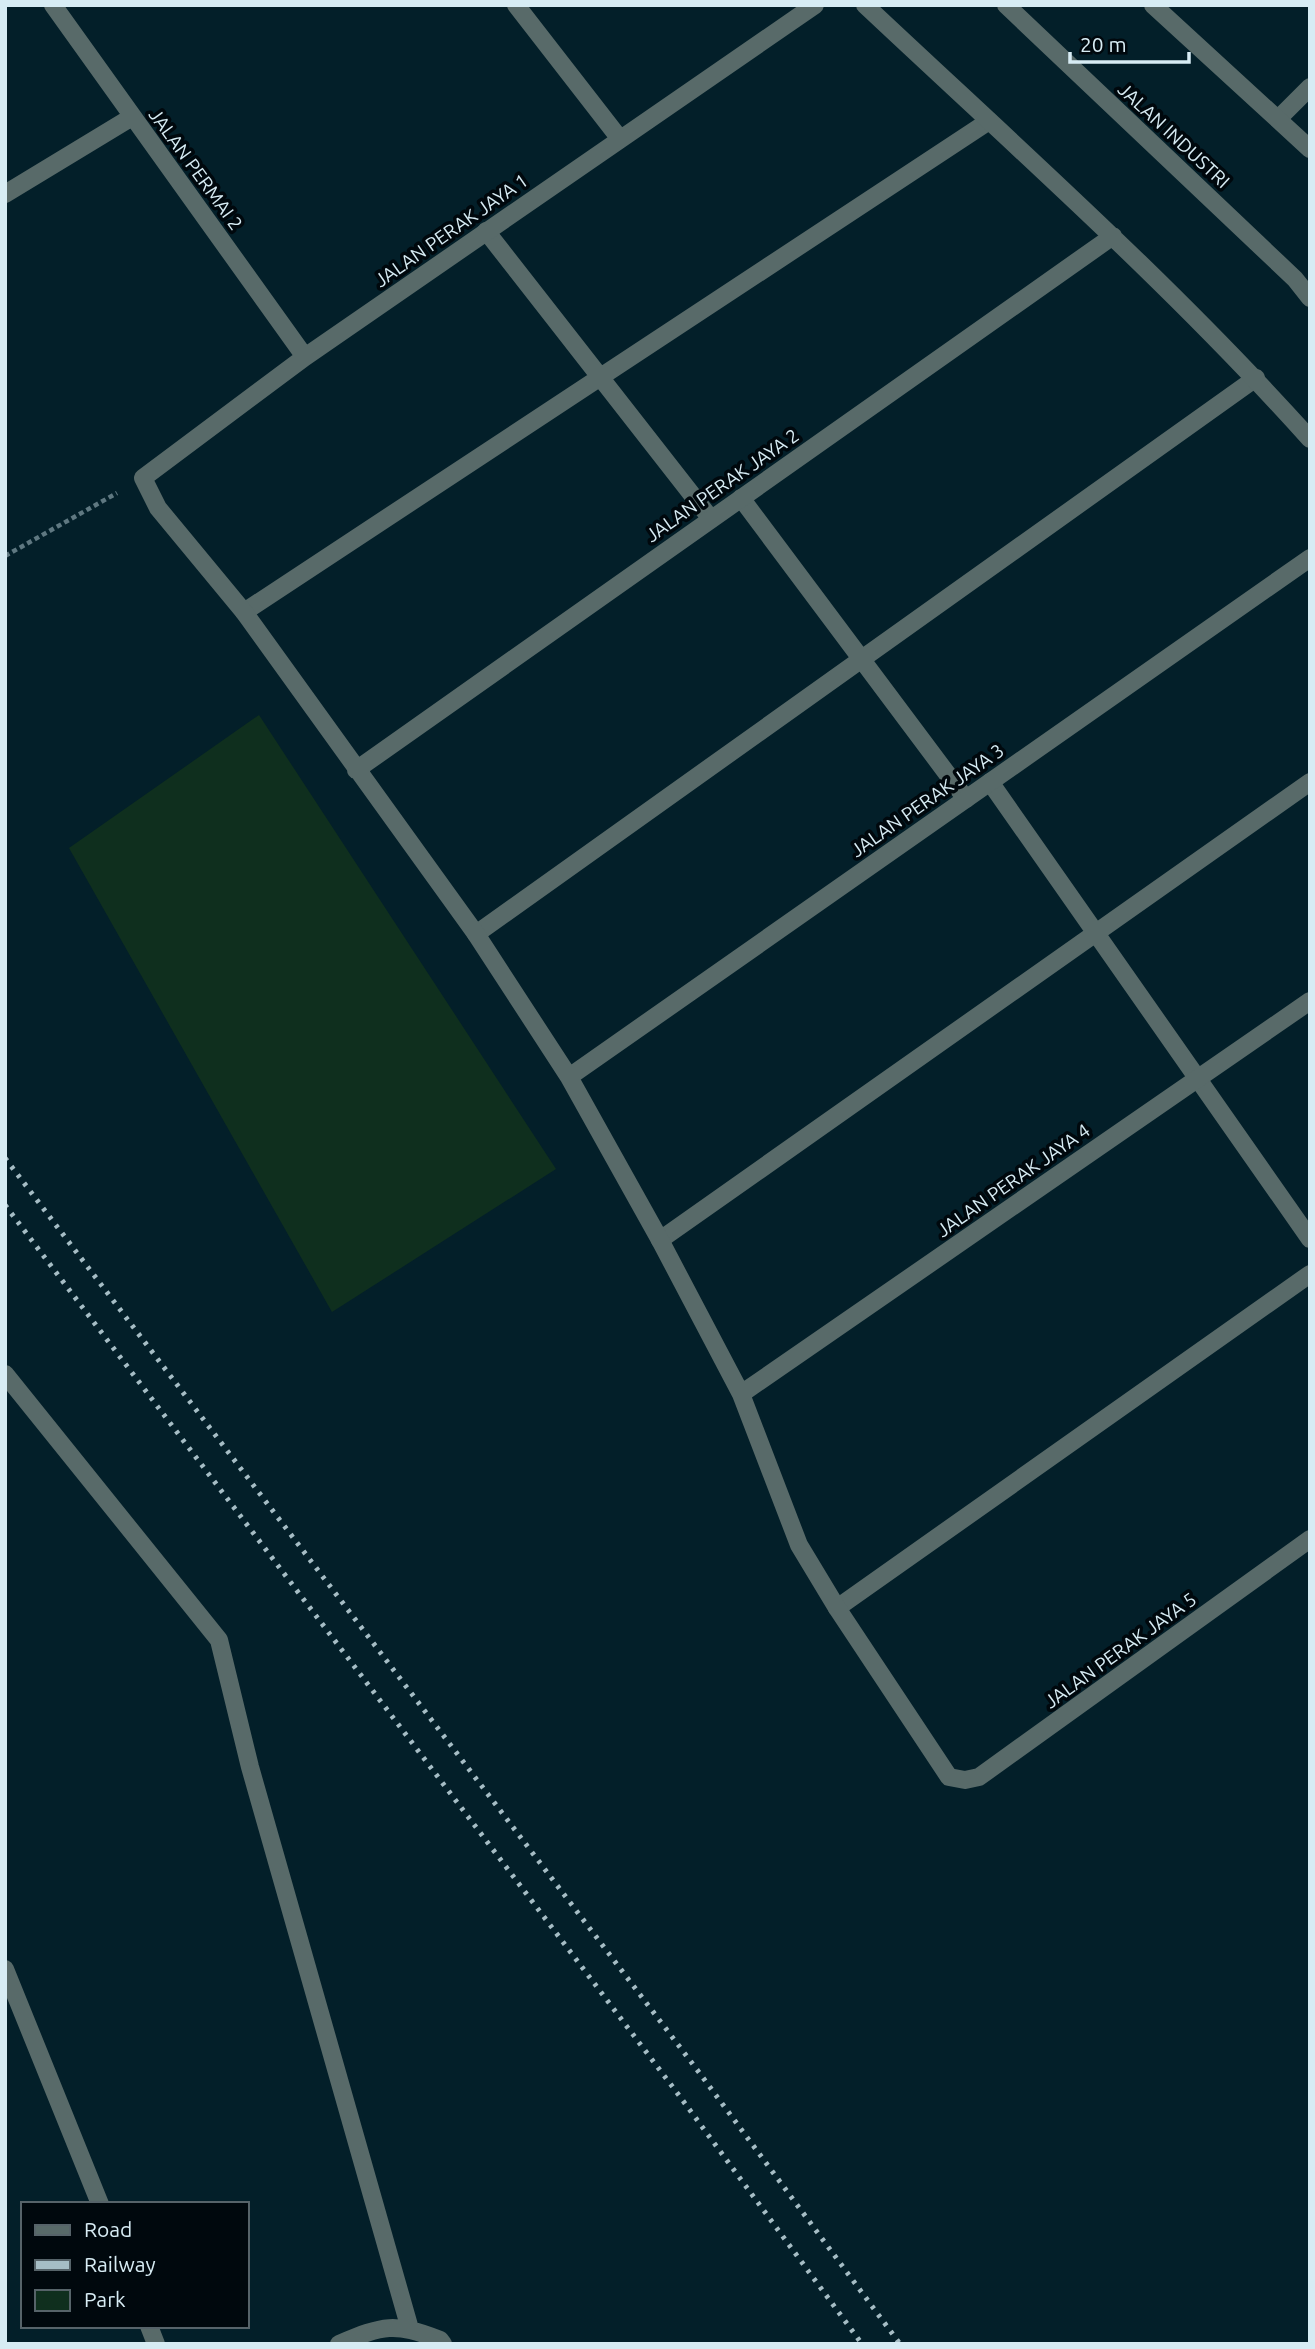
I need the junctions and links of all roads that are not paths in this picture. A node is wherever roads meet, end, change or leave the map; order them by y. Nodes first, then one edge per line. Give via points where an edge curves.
1 (52, 5) edge
2 (516, 5) edge
3 (815, 5) edge
4 (865, 5) edge
5 (1006, 5) edge
6 (1153, 5) edge
7 (1310, 87) edge
8 (132, 117) junction
9 (1278, 119) junction
10 (989, 121) junction
11 (620, 139) junction
12 (1310, 149) edge
13 (5, 194) edge
14 (486, 231) junction
15 (1113, 236) junction
16 (1303, 274) edge
17 (1310, 298) edge
18 (305, 357) junction
19 (600, 378) junction
20 (1255, 379) junction
21 (1310, 439) edge
22 (741, 498) junction
23 (711, 519) junction
24 (1310, 558) edge
25 (244, 612) junction
26 (861, 659) junction
27 (356, 770) junction
28 (990, 782) junction
29 (1310, 782) edge
30 (966, 799) junction
31 (1096, 933) junction
32 (477, 934) junction
33 (1310, 1002) edge
34 (569, 1077) junction
35 (1197, 1079) junction
36 (1310, 1239) edge
37 (660, 1240) junction
38 (1310, 1274) edge
39 (5, 1374) edge
40 (741, 1394) junction
41 (1310, 1539) edge
42 (837, 1608) junction
43 (5, 1969) edge
44 (99, 2202) edge
45 (410, 2329) junction
46 (339, 2344) edge
47 (443, 2344) edge

1 - 8 street, JALAN PERMAI 2
2 - 11 street
3 - 11 street, JALAN PERAK JAYA 1
4 - 10 street
5 - 16 street, JALAN INDUSTRI
6 - 9 street
7 - 9 street
8 - 13 street
8 - 18 street, JALAN PERMAI 2
9 - 12 street
10 - 15 street
10 - 19 street
11 - 14 street, JALAN PERAK JAYA 1
14 - 18 street, JALAN PERAK JAYA 1
14 - 19 street
15 - 20 street
15 - 22 street, JALAN PERAK JAYA 2
16 - 17 street, JALAN INDUSTRI
18 - 25 street, JALAN PERAK JAYA 1 via 143,478 158,508
19 - 23 street
19 - 25 street
20 - 21 street
20 - 26 street
22 - 23 street, JALAN PERAK JAYA 2
22 - 26 street
23 - 27 street, JALAN PERAK JAYA 2
24 - 28 street, JALAN PERAK JAYA 3
25 - 27 street
26 - 30 street
26 - 32 street
27 - 32 street
28 - 30 street, JALAN PERAK JAYA 3
28 - 31 street
29 - 31 street
30 - 34 street, JALAN PERAK JAYA 3
31 - 35 street
31 - 37 street
32 - 34 street
33 - 35 street, JALAN PERAK JAYA 4
34 - 37 street
35 - 36 street
35 - 40 street, JALAN PERAK JAYA 4
37 - 40 street
38 - 42 street
39 - 45 street via 219,1640 250,1767
40 - 42 street via 799,1545
41 - 42 street, JALAN PERAK JAYA 5 via 979,1777 965,1780 949,1777
43 - 44 street
45 - 46 street via 376,2329
45 - 47 street

